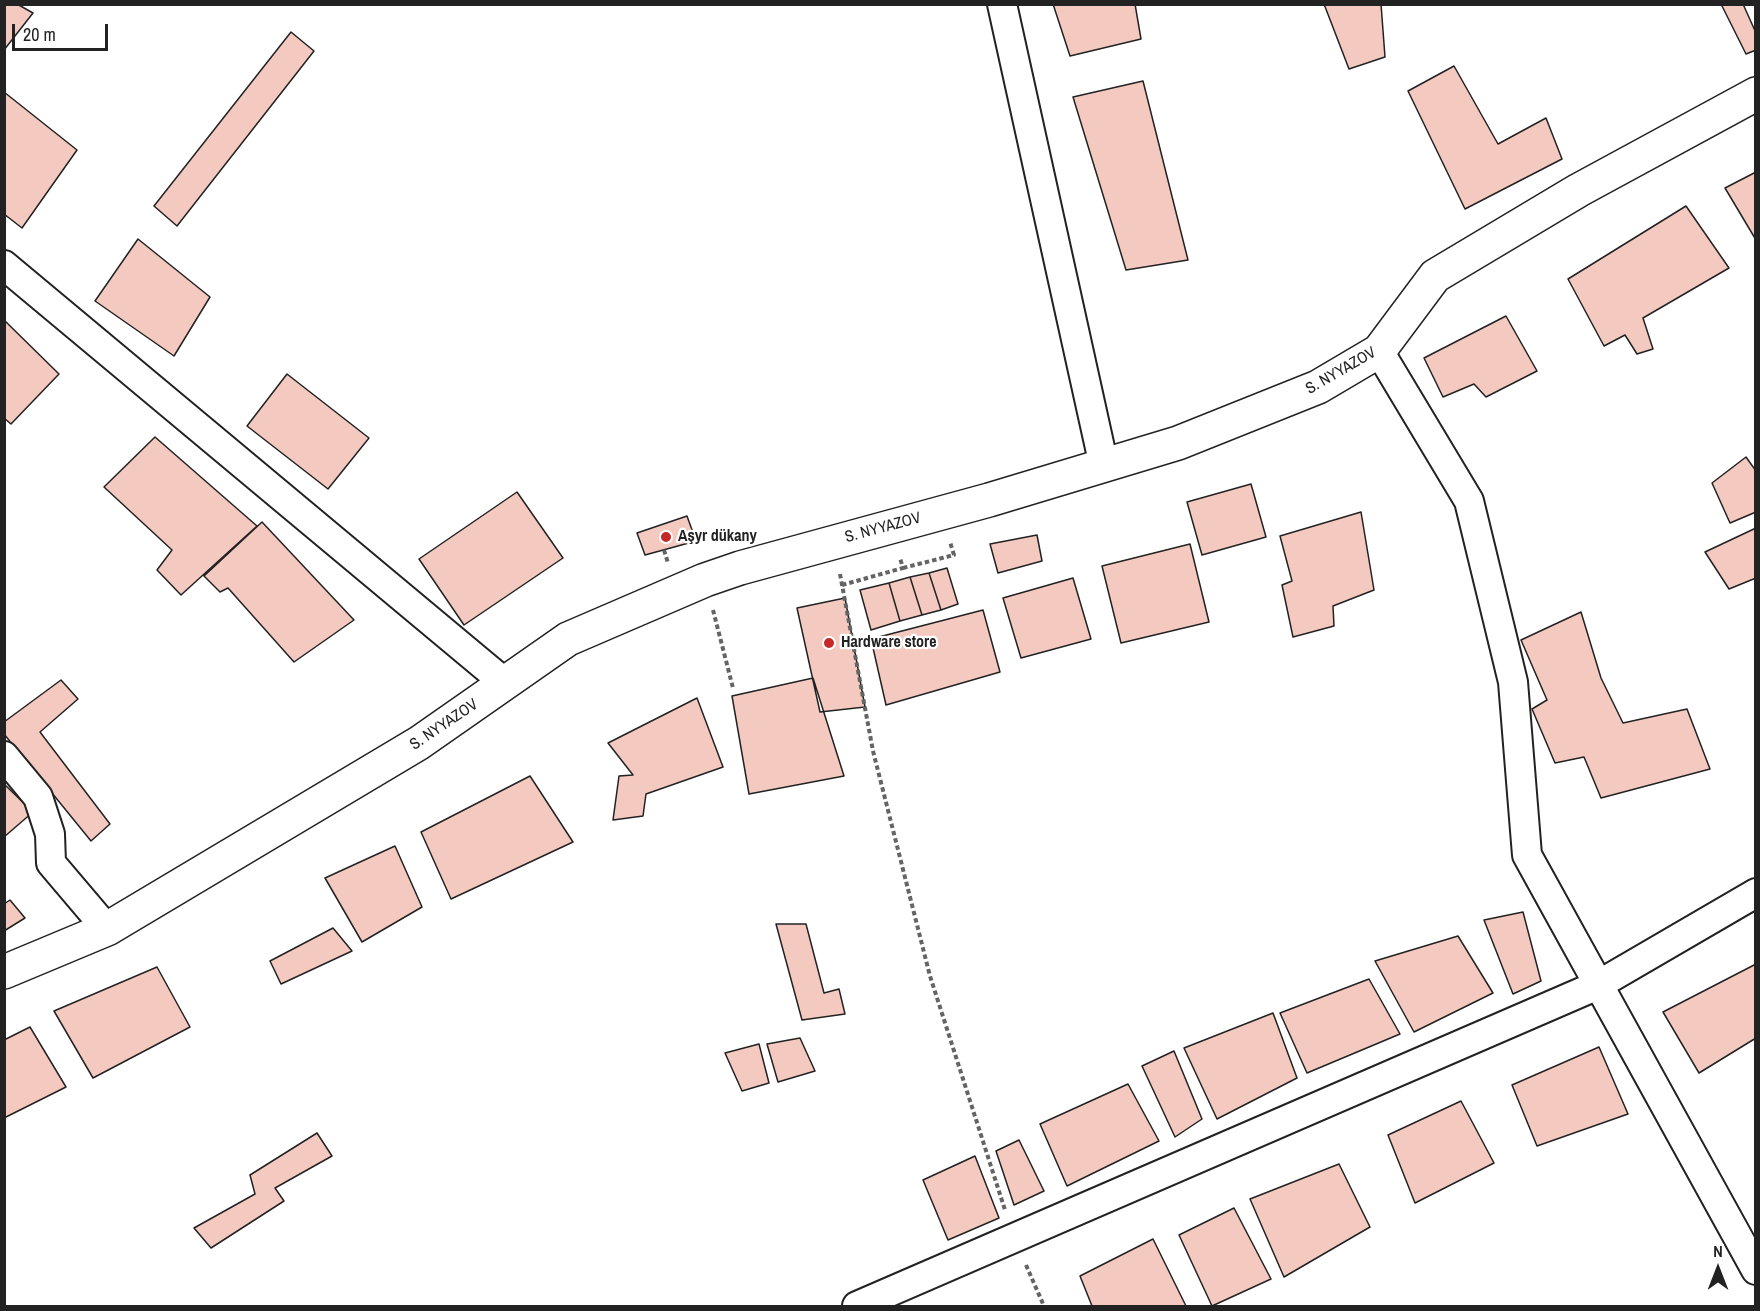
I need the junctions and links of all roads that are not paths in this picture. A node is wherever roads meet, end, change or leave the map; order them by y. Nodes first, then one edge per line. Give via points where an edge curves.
1 (1002, 4) edge
2 (1755, 94) edge
3 (4, 265) edge
4 (1379, 351) junction
5 (1104, 466) junction
6 (505, 682) junction
7 (4, 756) edge
8 (1755, 893) edge
9 (106, 929) junction
10 (4, 972) edge
11 (1598, 985) junction
12 (1755, 1270) edge
13 (857, 1306) edge

1 - 5 street
2 - 4 street, S. NYYAZOV via 1579,190 1436,276
3 - 6 street
4 - 5 street, S. NYYAZOV via 1318,387 1178,443
4 - 11 street via 1469,501 1513,682 1527,855
5 - 6 street, S. NYYAZOV via 705,580 568,639
6 - 9 street, S. NYYAZOV via 419,743
7 - 9 street via 38,797 50,834 51,863
8 - 11 street
9 - 10 street, S. NYYAZOV
11 - 12 street
11 - 13 street

